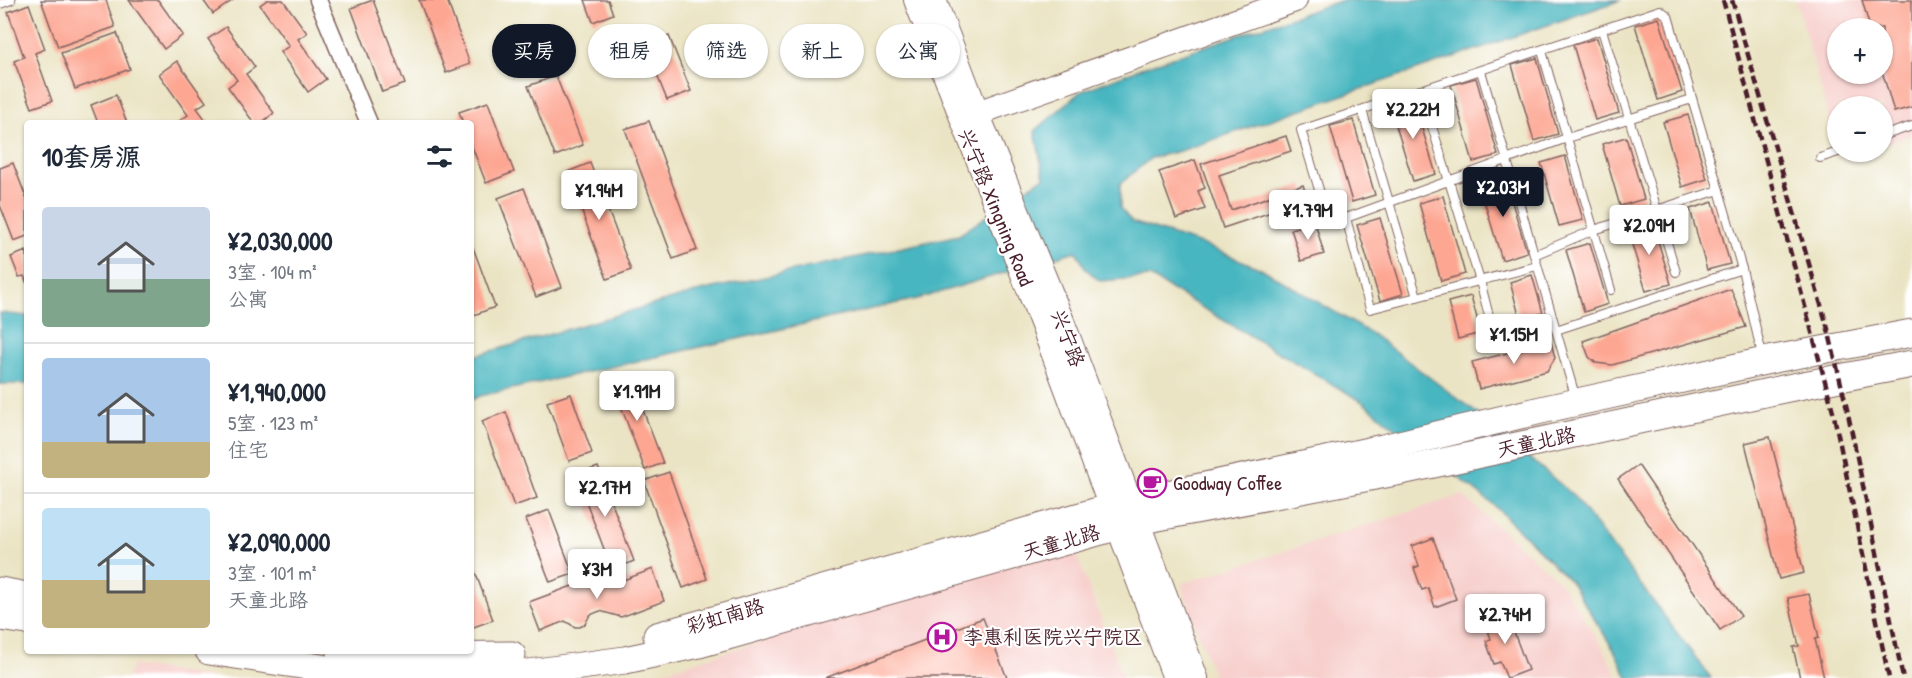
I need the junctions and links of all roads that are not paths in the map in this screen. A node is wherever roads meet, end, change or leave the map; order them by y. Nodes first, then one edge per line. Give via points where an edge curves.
1 (11, 0) edge
2 (318, 0) edge
3 (916, 0) edge
4 (934, 0) edge
5 (1295, 0) edge
6 (0, 4) edge
7 (1602, 30) junction
8 (1542, 51) junction
9 (1481, 71) junction
10 (1421, 91) junction
11 (1692, 99) junction
12 (1362, 110) junction
13 (969, 116) junction
14 (1630, 118) junction
15 (368, 120) edge
16 (1912, 126) edge
17 (1893, 132) edge
18 (1567, 138) junction
19 (1827, 156) edge
20 (1820, 158) dead end
21 (1507, 161) junction
22 (1450, 181) junction
23 (1719, 190) junction
24 (1390, 202) junction
25 (1657, 209) junction
26 (1346, 218) junction
27 (1594, 230) junction
28 (1534, 255) junction
29 (1538, 266) junction
30 (1742, 268) junction
31 (1676, 272) dead end
32 (1480, 281) junction
33 (1611, 290) dead end
34 (1417, 297) junction
35 (1489, 316) dead end
36 (1053, 325) joint
37 (1556, 330) junction
38 (1912, 333) edge
39 (1764, 361) junction
40 (1912, 364) edge
41 (1577, 402) junction
42 (1124, 514) junction
43 (0, 591) edge
44 (24, 595) edge
45 (0, 617) edge
46 (24, 621) edge
47 (229, 654) edge
48 (348, 654) edge
49 (1175, 678) edge
50 (1196, 678) edge

1 - 6 lane
2 - 15 street
3 - 13 main road
4 - 13 main road
5 - 13 main road
7 - 8 lane
7 - 11 lane via 1660,10 1665,12
7 - 14 lane
8 - 9 lane
8 - 18 lane
9 - 10 lane
9 - 21 lane
10 - 12 lane
10 - 22 lane
11 - 14 lane
11 - 23 lane
12 - 24 lane
12 - 26 lane via 1301,130 1323,203
13 - 36 main road, 兴宁路 Xingning Road
14 - 18 lane
14 - 25 lane
16 - 17 lane
18 - 21 lane
18 - 27 lane
19 - 20 lane
21 - 22 lane
21 - 28 lane
22 - 24 lane
22 - 32 lane
23 - 25 lane
23 - 30 lane
24 - 26 lane
24 - 34 lane
25 - 27 lane
25 - 31 lane
26 - 34 lane via 1370,309
27 - 28 lane
27 - 33 lane
28 - 29 lane
29 - 32 lane
29 - 37 lane
30 - 37 lane
30 - 39 lane
32 - 34 lane
32 - 35 lane
36 - 42 main road, 兴宁路
37 - 41 lane
38 - 39 main road, 天童北路
39 - 41 main road, 天童北路
40 - 42 main road, 天童北路 via 1420,467
41 - 42 main road, 天童北路
42 - 47 main road, 天童北路 via 699,644 625,660 522,674 384,675
42 - 48 main road, 彩虹南路 via 619,645 523,655
42 - 49 main road, 兴宁路
42 - 50 main road, 兴宁路
43 - 44 main road
45 - 46 main road

